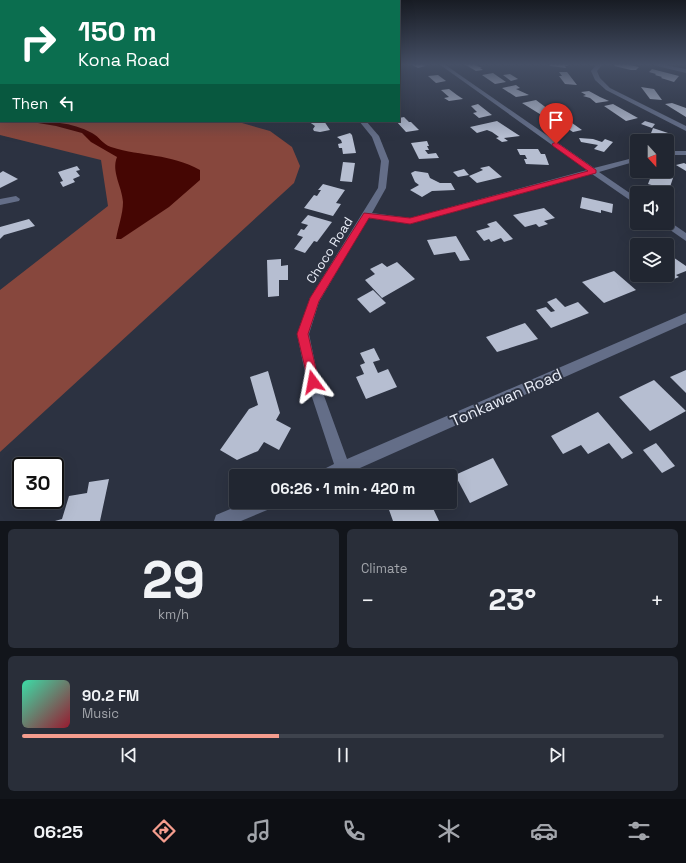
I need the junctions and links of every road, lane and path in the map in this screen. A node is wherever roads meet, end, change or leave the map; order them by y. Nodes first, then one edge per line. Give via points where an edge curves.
1 (476, 88) edge
2 (607, 88) edge
3 (363, 122) edge
4 (686, 129) edge
5 (674, 153) edge
6 (686, 154) edge
7 (630, 161) edge
8 (594, 171) junction
9 (630, 197) edge
10 (16, 199) dead end
11 (0, 202) edge
12 (366, 215) junction
13 (674, 229) edge
14 (686, 238) edge
15 (686, 318) edge
16 (343, 468) joint
17 (250, 509) edge
18 (222, 521) edge

1 - 8 street
2 - 4 street
3 - 12 street, Choco Road via 375,136 385,161 382,188
5 - 6 street
7 - 8 street
8 - 9 street
8 - 12 street via 410,221
10 - 11 street
12 - 16 street, Choco Road via 314,300 303,334 313,382
13 - 14 street
15 - 16 street, Tonkawan Road
17 - 18 street

